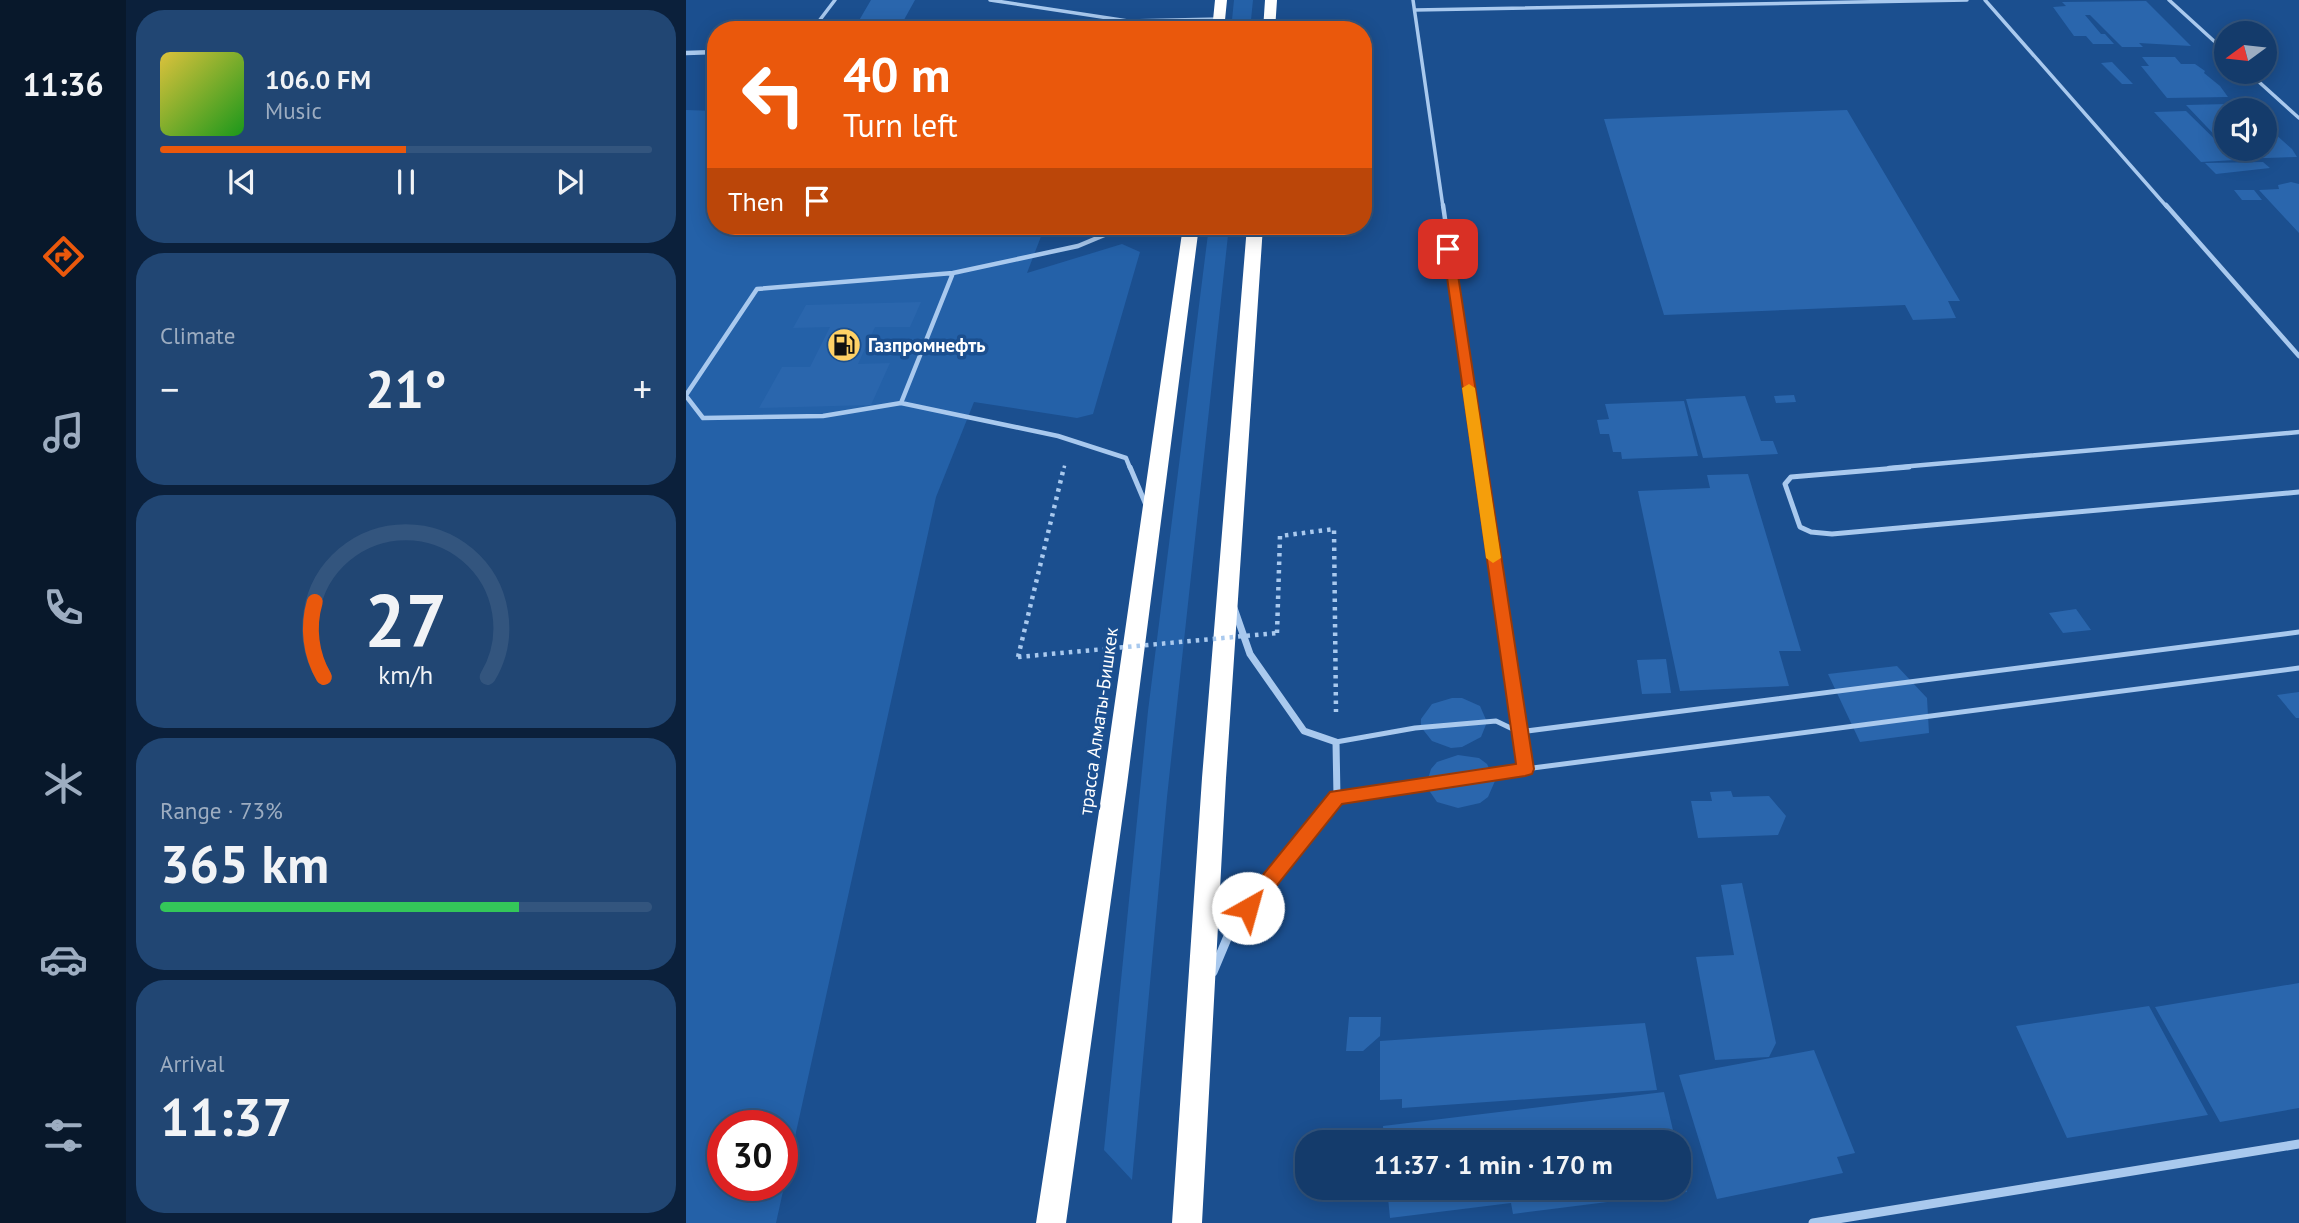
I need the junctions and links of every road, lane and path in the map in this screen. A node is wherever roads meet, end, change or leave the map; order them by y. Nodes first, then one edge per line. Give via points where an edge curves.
1 (835, 0) edge
2 (990, 0) edge
3 (1221, 0) edge
4 (1271, 0) edge
5 (1413, 0) edge
6 (1967, 0) edge
7 (1985, 0) edge
8 (2169, 0) edge
9 (1415, 10) junction
10 (819, 21) edge
11 (1128, 21) edge
12 (1218, 21) edge
13 (1270, 21) edge
14 (2214, 41) edge
15 (707, 52) edge
16 (686, 53) edge
17 (2261, 84) edge
18 (2299, 118) edge
19 (1104, 235) edge
20 (1190, 235) edge
21 (1254, 235) edge
22 (953, 274) junction
23 (2299, 356) edge
24 (686, 396) edge
25 (901, 403) junction
26 (2299, 432) edge
27 (1070, 440) junction
28 (2299, 492) edge
29 (1150, 515) junction
30 (1228, 591) junction
31 (2299, 632) edge
32 (2299, 668) edge
33 (1519, 732) junction
34 (1336, 742) junction
35 (1525, 769) junction
36 (1337, 797) junction
37 (1201, 999) junction
38 (2299, 1144) edge
39 (1051, 1223) edge
40 (1187, 1223) edge
41 (1813, 1223) edge

1 - 10 lane
2 - 11 lane
3 - 12 highway
4 - 13 highway
5 - 9 lane
6 - 9 lane
7 - 23 lane
8 - 14 lane
9 - 33 lane
15 - 16 street
17 - 18 lane
19 - 22 lane via 1077,246
20 - 29 highway, трасса Алматы-Бишкек
21 - 30 highway
22 - 24 lane via 757,289
22 - 25 lane
24 - 25 lane via 702,418 823,416
25 - 27 lane
26 - 28 lane via 1790,477 1784,484 1800,527 1832,534
27 - 29 lane via 1126,458
27 - 34 path, bridge via 1018,657 1277,633 1280,536 1334,529
29 - 39 highway, трасса Алматы-Бишкек
30 - 34 street via 1250,654 1304,731
30 - 37 highway
31 - 33 lane
32 - 35 lane
33 - 34 lane via 1496,721 1415,728
33 - 35 lane
34 - 36 street
35 - 36 lane
36 - 37 street via 1231,929
37 - 40 highway
38 - 41 street

